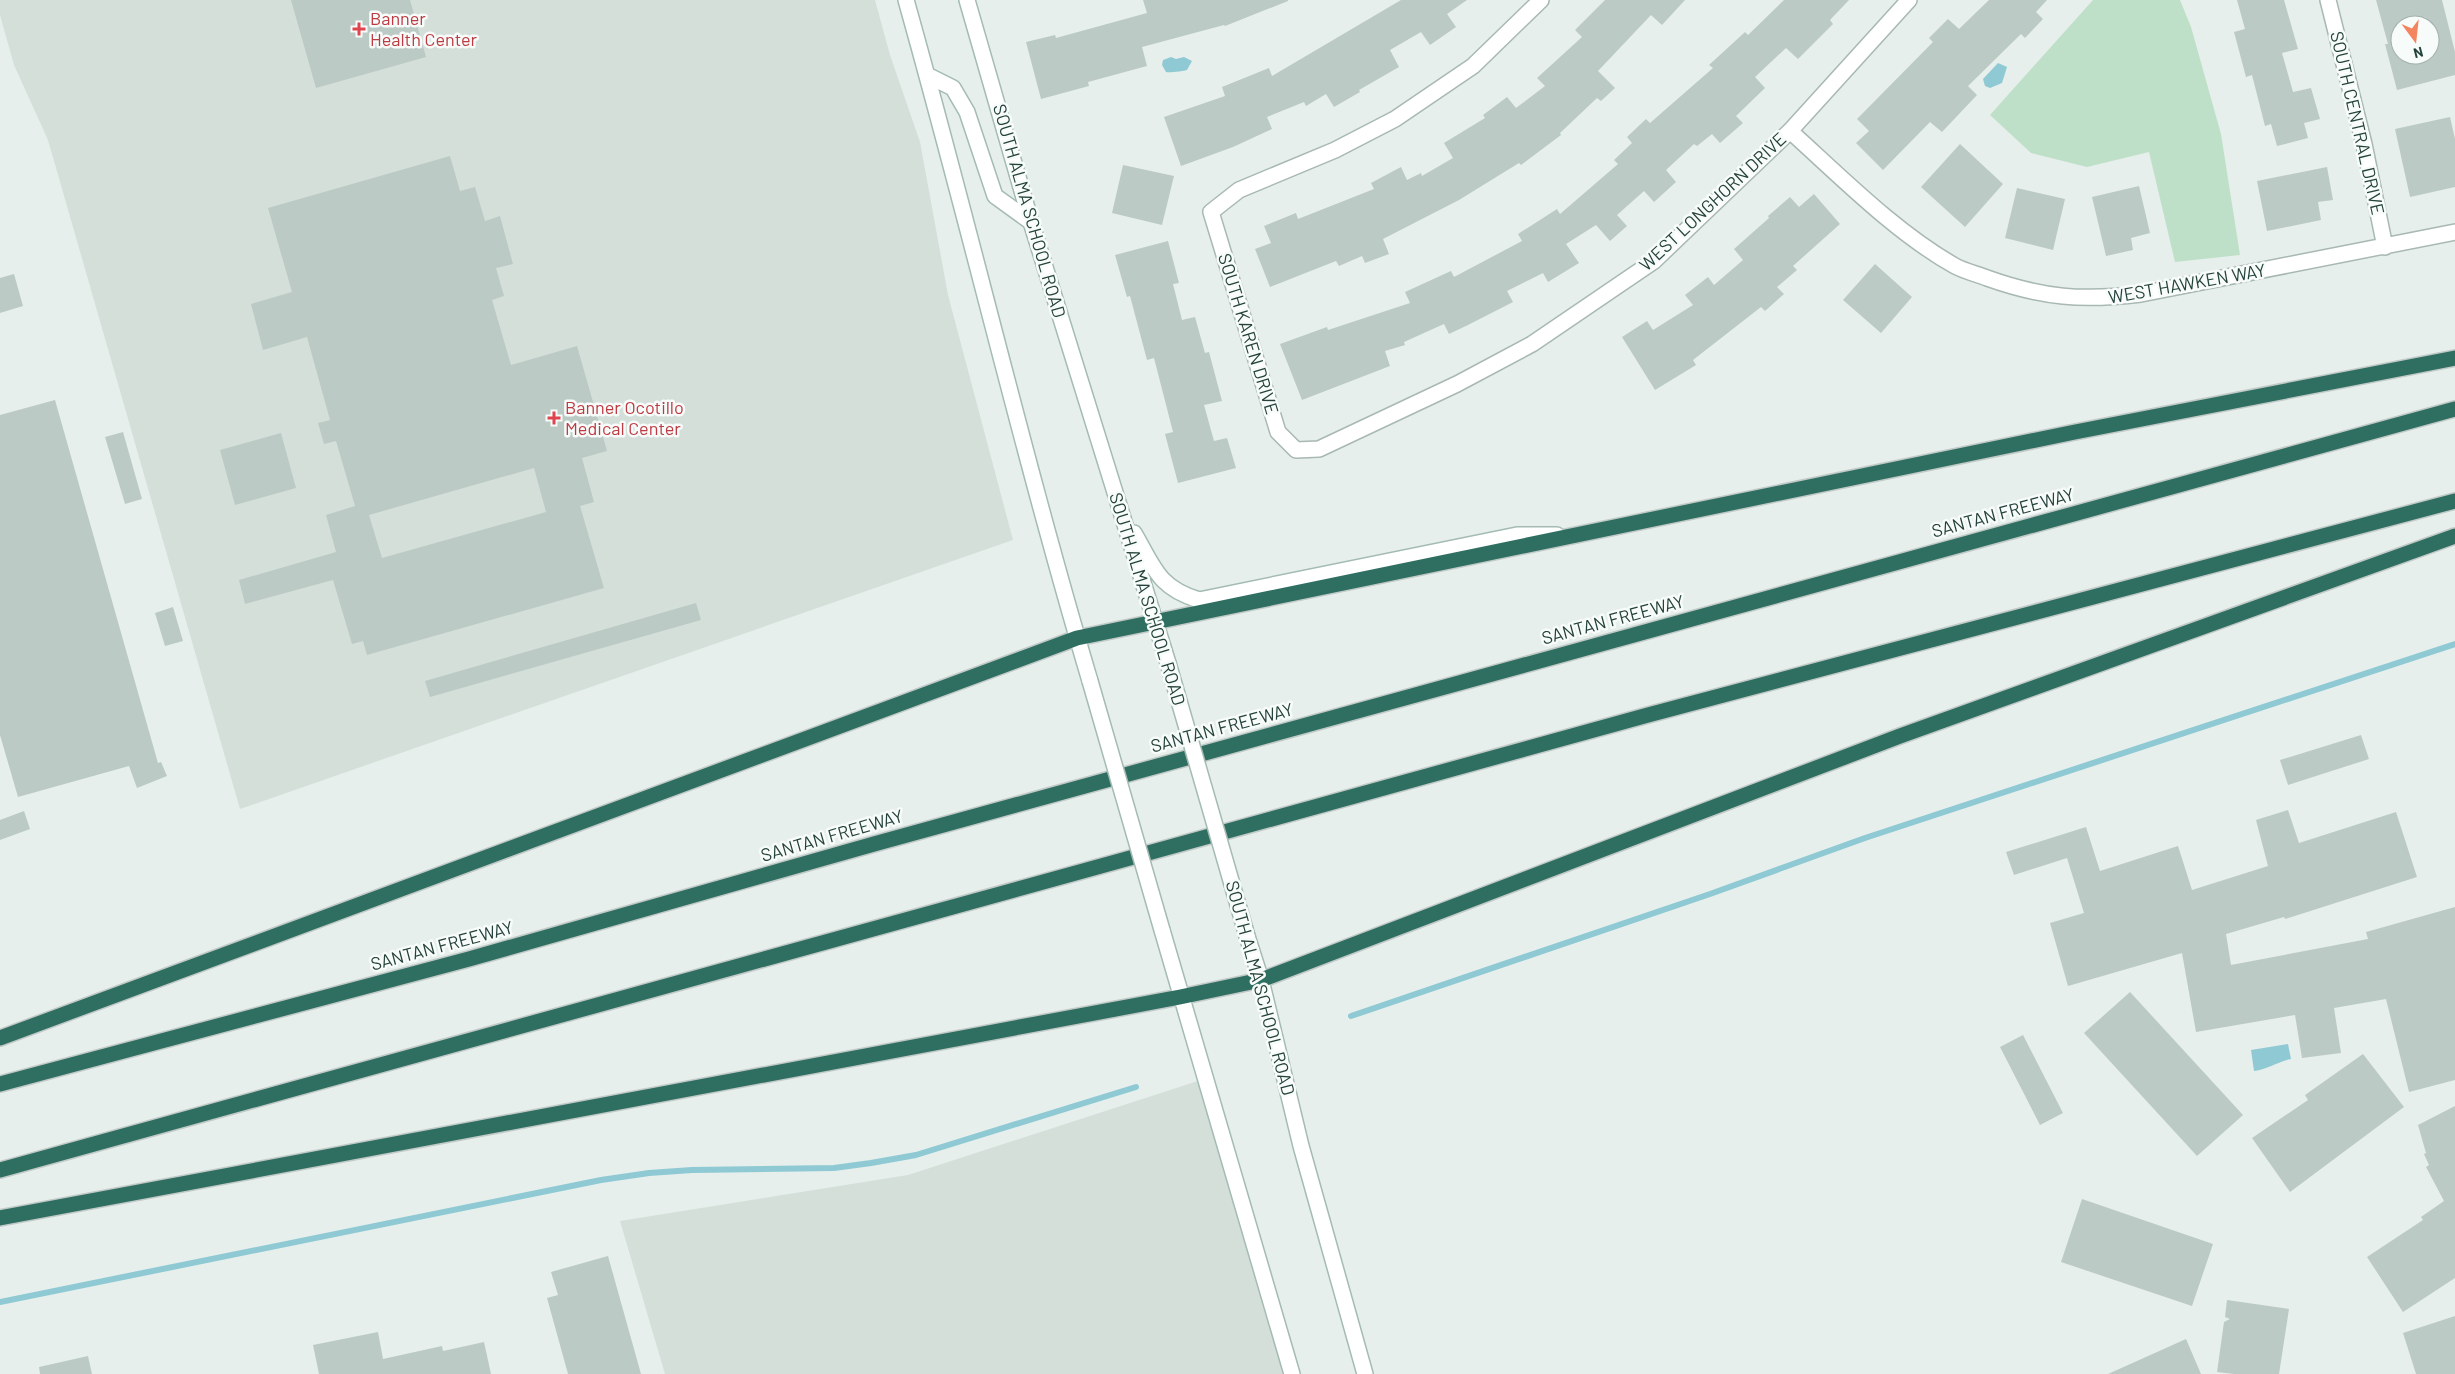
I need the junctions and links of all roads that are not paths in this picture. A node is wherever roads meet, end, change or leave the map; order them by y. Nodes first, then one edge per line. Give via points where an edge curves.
1 (906, 0) edge
2 (968, 0) edge
3 (1541, 0) edge
4 (1909, 0) edge
5 (2328, 0) edge
6 (927, 75) junction
7 (1790, 131) junction
8 (1031, 222) junction
9 (2455, 232) edge
10 (2385, 247) junction
11 (2455, 358) edge
12 (2455, 409) edge
13 (1296, 450) joint
14 (2455, 501) edge
15 (1120, 510) junction
16 (1579, 535) junction
17 (2455, 536) edge
18 (1155, 623) junction
19 (1077, 638) junction
20 (1261, 980) junction
21 (1180, 997) junction
22 (0, 1038) edge
23 (0, 1084) edge
24 (0, 1170) edge
25 (0, 1218) edge
26 (1292, 1374) edge
27 (1364, 1374) edge

1 - 6 main road
2 - 8 main road, SOUTH ALMA SCHOOL ROAD
3 - 13 main road, SOUTH KAREN DRIVE via 1473,66 1396,119 1335,150 1239,190 1211,212 1278,432
4 - 7 main road, WEST LONGHORN DRIVE
5 - 10 main road, SOUTH CENTRAL DRIVE via 2364,144
6 - 8 main road via 953,88 967,112 995,196
6 - 19 main road
7 - 10 main road, WEST HAWKEN WAY via 1903,230 1956,267 2025,291 2064,298 2141,294
7 - 13 main road, WEST LONGHORN DRIVE via 1654,261 1532,344 1457,384 1319,449
8 - 15 main road, SOUTH ALMA SCHOOL ROAD
9 - 10 main road, WEST HAWKEN WAY
11 - 16 highway via 2075,432
12 - 23 highway, SANTAN FREEWAY via 912,833 469,959
14 - 24 highway via 1658,712
15 - 16 main road via 1157,573 1170,588 1199,600 1517,535
15 - 18 main road, SOUTH ALMA SCHOOL ROAD
16 - 18 highway
17 - 20 highway via 1908,733
18 - 19 highway
18 - 20 main road, SOUTH ALMA SCHOOL ROAD, bridge
19 - 21 main road, bridge
19 - 22 highway
20 - 21 highway
20 - 27 main road, SOUTH ALMA SCHOOL ROAD via 1301,1146
21 - 25 highway
21 - 26 main road

